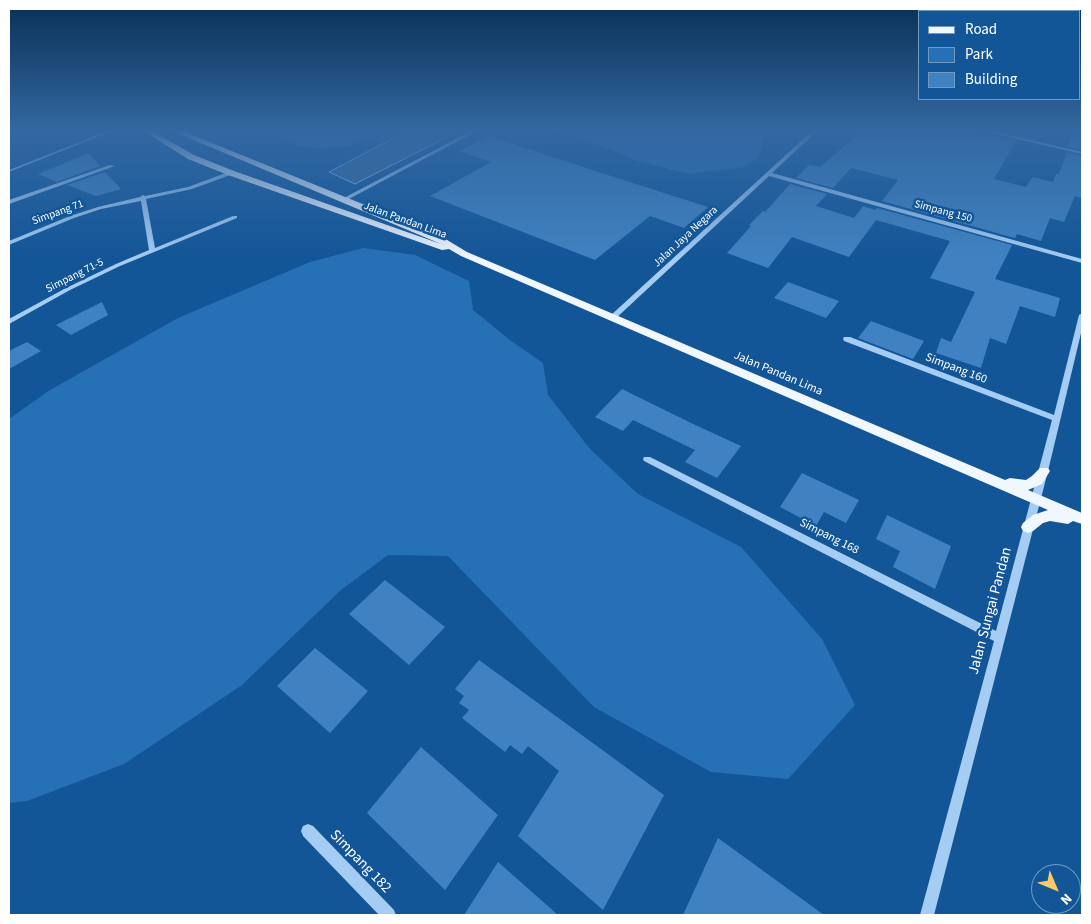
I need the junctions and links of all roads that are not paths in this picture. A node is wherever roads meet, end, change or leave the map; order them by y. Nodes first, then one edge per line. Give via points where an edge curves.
1 (92, 173) edge
2 (231, 173) joint
3 (276, 173) edge
4 (395, 173) edge
5 (769, 174) joint
6 (143, 197) junction
7 (343, 200) junction
8 (9, 202) edge
9 (235, 217) dead end
10 (9, 243) edge
11 (152, 251) junction
12 (464, 254) junction
13 (1082, 261) edge
14 (612, 318) junction
15 (1082, 318) edge
16 (9, 322) edge
17 (847, 339) dead end
18 (1057, 419) junction
19 (937, 457) junction
20 (647, 459) dead end
21 (1044, 471) junction
22 (1037, 499) junction
23 (1082, 519) edge
24 (1082, 523) edge
25 (1028, 527) junction
26 (999, 638) junction
27 (308, 831) dead end
28 (389, 915) edge
29 (927, 915) edge

1 - 8 street
2 - 6 street, Simpang 71 via 190,188
2 - 12 main road, Jalan Pandan Lima
3 - 7 main road, Jalan Pandan Lima
4 - 7 street
5 - 13 street, Simpang 150
5 - 14 street, Jalan Jaya Negara
6 - 10 street, Simpang 71 via 72,217
6 - 11 street
7 - 12 main road, Jalan Pandan Lima via 436,237
9 - 11 street, Simpang 71-5
11 - 16 street, Simpang 71-5 via 68,289
12 - 14 main road, Jalan Pandan Lima
14 - 19 main road, Jalan Pandan Lima
15 - 18 street, Jalan Sungai Pandan
17 - 18 street, Simpang 160
18 - 21 street, Jalan Sungai Pandan
19 - 21 main road via 957,461 1020,485 1033,483
19 - 22 main road, Jalan Pandan Lima
20 - 26 street, Simpang 168
21 - 22 street, Jalan Sungai Pandan
22 - 23 main road, Jalan Pandan Lima
22 - 25 street, Jalan Sungai Pandan
24 - 25 main road via 1050,515
25 - 26 street, Jalan Sungai Pandan
26 - 29 street, Jalan Sungai Pandan
27 - 28 street, Simpang 182

